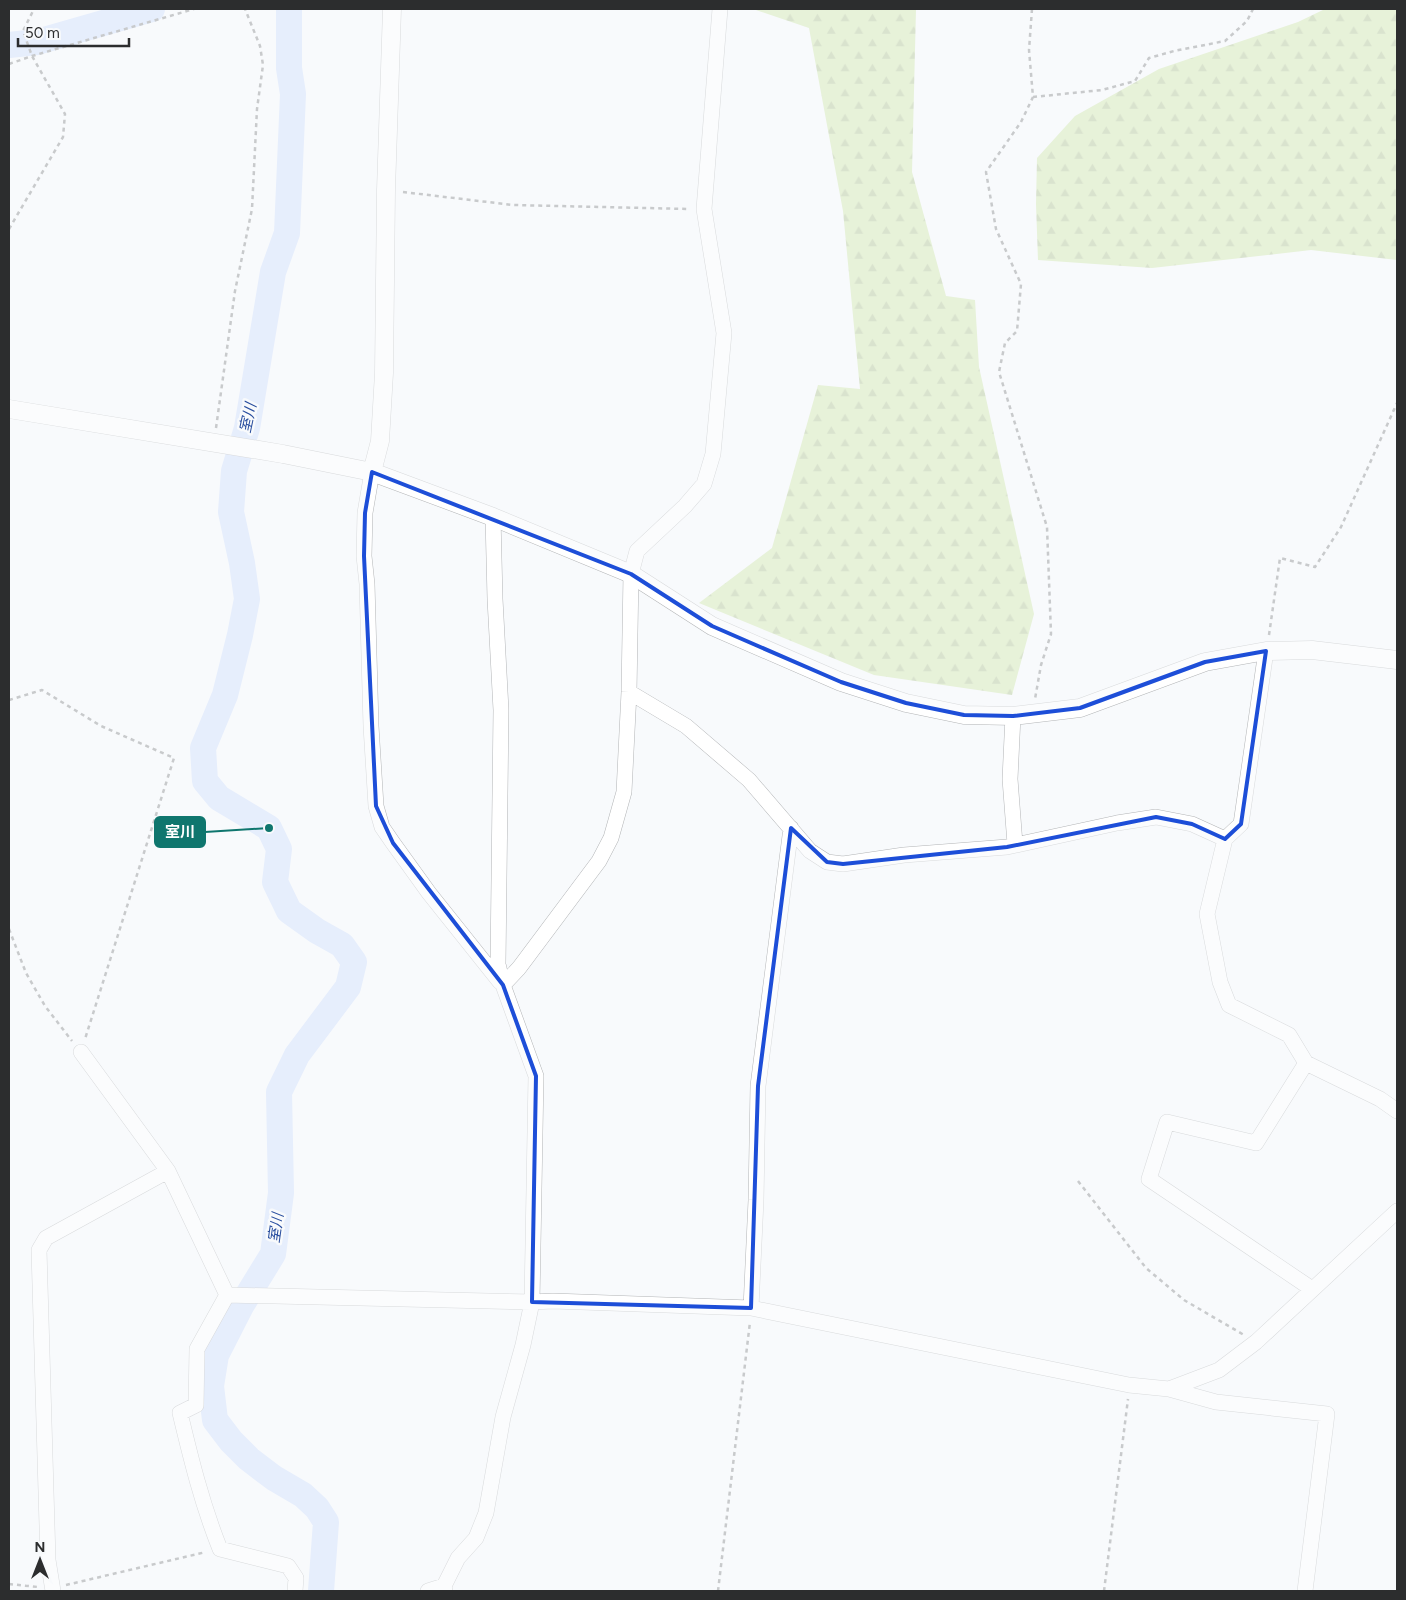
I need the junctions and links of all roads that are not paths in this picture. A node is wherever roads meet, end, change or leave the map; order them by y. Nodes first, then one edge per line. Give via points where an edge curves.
1 (392, 9) edge
2 (720, 9) edge
3 (9, 409) edge
4 (372, 472) junction
5 (493, 517) junction
6 (631, 574) junction
7 (1266, 651) junction
8 (1397, 660) edge
9 (629, 692) junction
10 (1013, 716) junction
11 (791, 828) junction
12 (1225, 839) junction
13 (1015, 844) junction
14 (503, 985) junction
15 (80, 1052) road end
16 (1306, 1063) junction
17 (1397, 1111) edge
18 (168, 1172) junction
19 (1397, 1211) edge
20 (1312, 1289) junction
21 (227, 1295) junction
22 (532, 1302) junction
23 (751, 1308) junction
24 (1169, 1389) junction
25 (444, 1589) edge
26 (53, 1590) edge
27 (296, 1591) edge
28 (428, 1591) edge
29 (1305, 1591) edge

1 - 4 street via 384,373 380,441
2 - 6 street via 704,209 724,333 713,454 704,484 637,551
3 - 4 street via 283,454
4 - 5 street
4 - 14 street via 364,513 364,556 376,806 382,827 393,843
5 - 6 street
5 - 14 street via 501,710 498,964
6 - 9 street
6 - 10 street via 712,626 841,682 906,703 964,715
7 - 8 street via 1312,650
7 - 10 street via 1205,662 1080,708
7 - 12 street via 1241,824
9 - 11 street via 686,726 749,780
9 - 14 street via 624,792 611,838 599,861
10 - 13 street via 1010,779
11 - 13 street via 810,851 827,862 842,864
11 - 23 street via 758,1086
12 - 13 street via 1192,824 1156,817
12 - 16 street via 1207,914 1220,982 1229,1006 1289,1035
14 - 22 street via 536,1076
15 - 18 street
16 - 17 street via 1380,1099
16 - 20 street via 1256,1142 1167,1122 1149,1179
18 - 21 street
18 - 26 street via 46,1238 39,1250 48,1560
19 - 20 street
20 - 24 street via 1256,1342 1219,1370
21 - 22 street
21 - 27 street via 197,1349 196,1405 180,1412 192,1468 220,1549 288,1566 296,1578
22 - 23 street
22 - 25 street via 503,1417 486,1513 476,1538 458,1558
23 - 24 street via 1129,1385
24 - 29 street via 1216,1402 1327,1414
25 - 28 street

